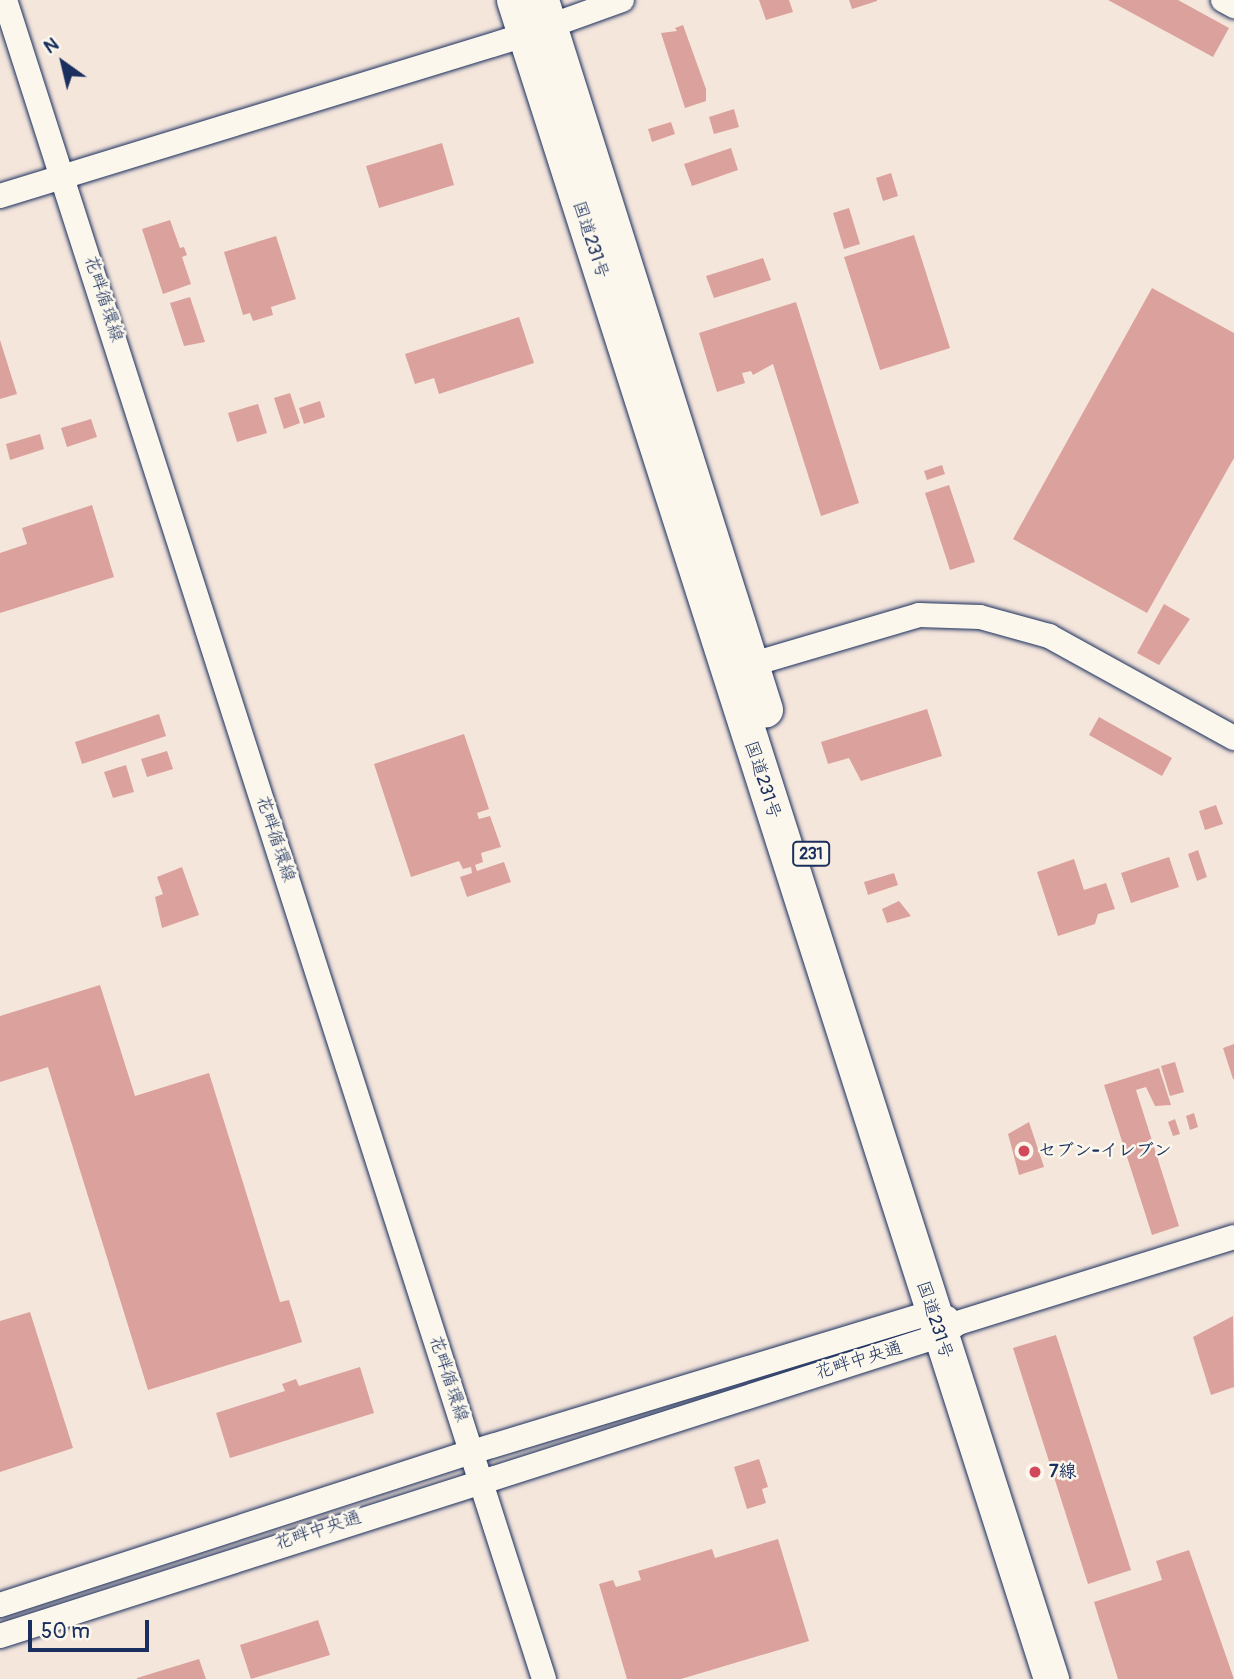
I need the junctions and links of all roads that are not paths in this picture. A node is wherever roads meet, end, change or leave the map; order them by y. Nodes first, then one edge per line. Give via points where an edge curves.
1 (5, 0) edge
2 (513, 0) edge
3 (622, 0) edge
4 (1223, 0) edge
5 (1234, 6) edge
6 (539, 21) edge
7 (64, 176) junction
8 (0, 197) edge
9 (739, 668) junction
10 (1234, 738) edge
11 (1234, 1237) edge
12 (943, 1323) junction
13 (472, 1452) junction
14 (480, 1479) junction
15 (0, 1605) edge
16 (0, 1636) edge
17 (544, 1679) edge
18 (1051, 1679) edge
19 (1075, 1679) edge

1 - 7 street, 花畔循環線
2 - 6 highway, 国道231号 / 231
3 - 6 street
4 - 5 street
6 - 7 street
6 - 9 highway, 国道231号 / 231
7 - 8 street
7 - 13 street, 花畔循環線
9 - 10 street via 919,615 980,617 1049,636
9 - 12 highway, 国道231号 / 231
11 - 12 street
12 - 13 street, 花畔中央通
12 - 14 street, 花畔中央通
12 - 18 highway, 国道231号 / 231
12 - 19 highway, 国道231号 / 231
13 - 14 street, 花畔循環線
13 - 15 street, 花畔中央通
14 - 16 street, 花畔中央通
14 - 17 street, 花畔循環線

